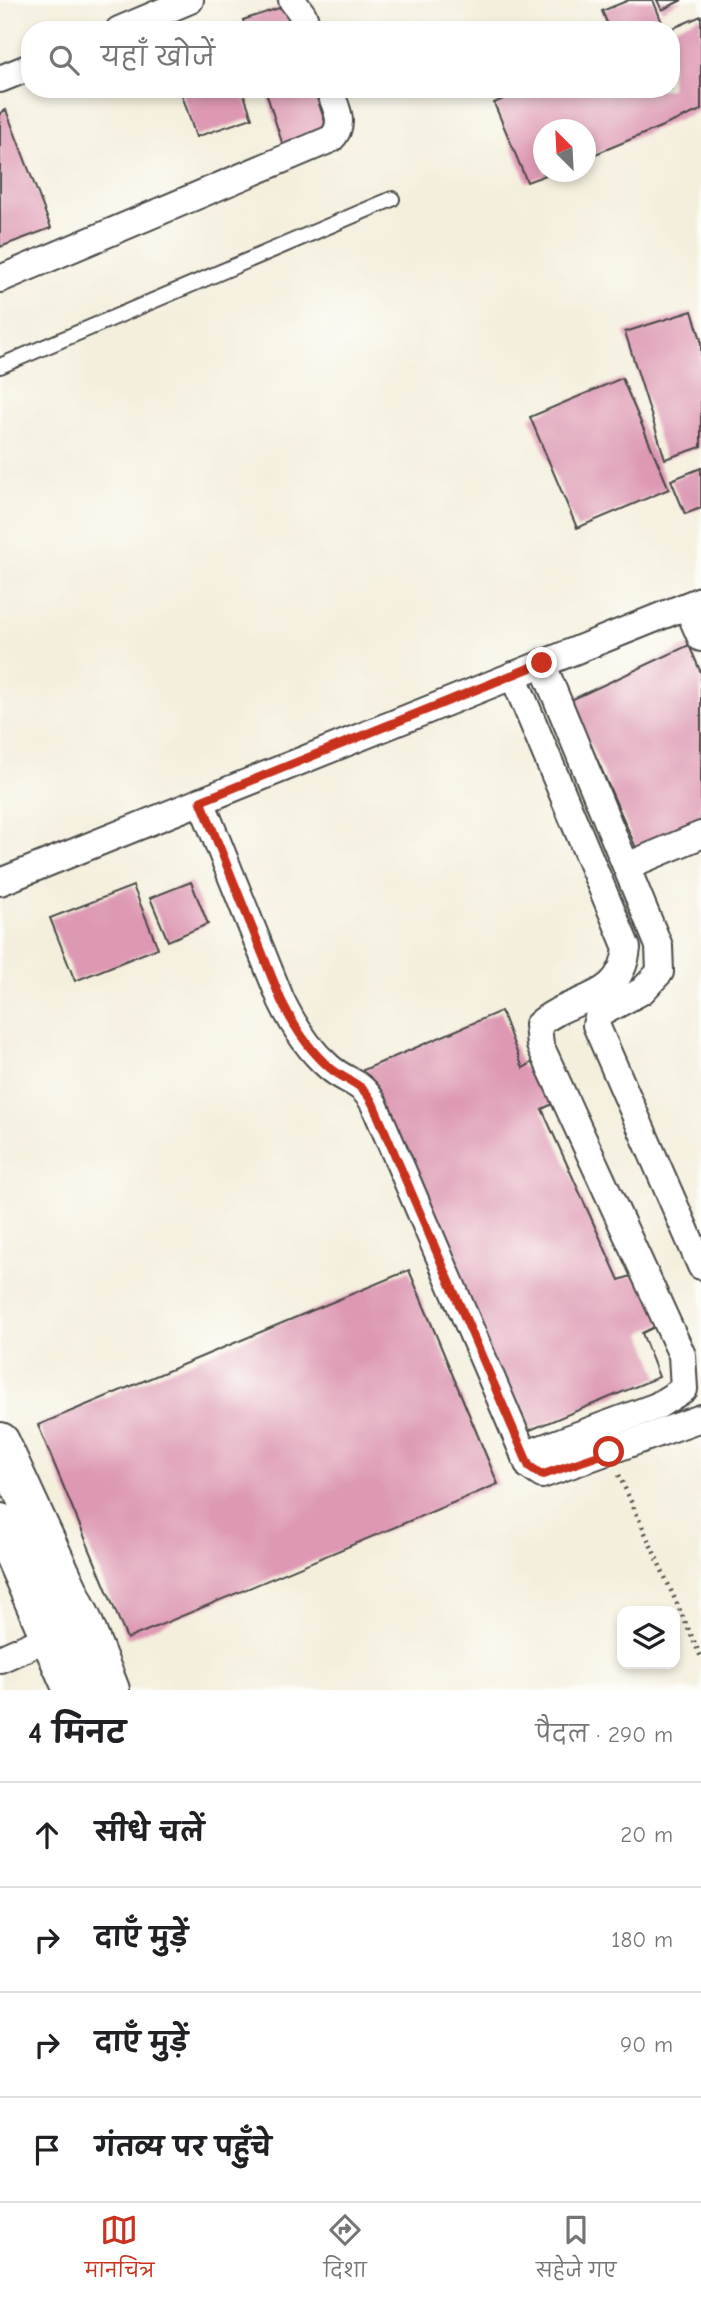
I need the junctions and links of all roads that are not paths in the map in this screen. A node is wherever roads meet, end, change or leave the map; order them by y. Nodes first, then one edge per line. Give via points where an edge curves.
1 (190, 0) edge
2 (292, 0) edge
3 (140, 21) edge
4 (305, 21) edge
5 (21, 71) edge
6 (0, 79) edge
7 (332, 98) edge
8 (392, 199) dead end
9 (0, 279) edge
10 (0, 366) edge
11 (694, 603) edge
12 (701, 638) edge
13 (542, 663) junction
14 (513, 675) junction
15 (201, 801) junction
16 (701, 835) edge
17 (627, 866) junction
18 (0, 882) edge
19 (701, 1266) edge
20 (701, 1418) edge
21 (0, 1442) edge
22 (524, 1454) junction
23 (0, 1522) edge
24 (51, 1636) junction
25 (0, 1659) edge
26 (73, 1690) edge
27 (110, 1690) edge

1 - 3 street
2 - 4 street
5 - 6 street
7 - 9 street via 340,129 331,139
8 - 10 lane
11 - 12 street
11 - 13 street
13 - 14 street
13 - 17 street
14 - 15 street
14 - 22 street via 627,948 625,968 612,985 550,1014 538,1025 540,1045 682,1356 684,1389 657,1406
15 - 18 street
15 - 22 street via 296,1029 327,1066 359,1084 370,1098
16 - 17 street
17 - 19 street via 659,946 660,972 642,991 599,1014 596,1025
20 - 22 street via 542,1475 533,1471
21 - 27 main road
23 - 24 main road
24 - 25 street
24 - 26 main road

